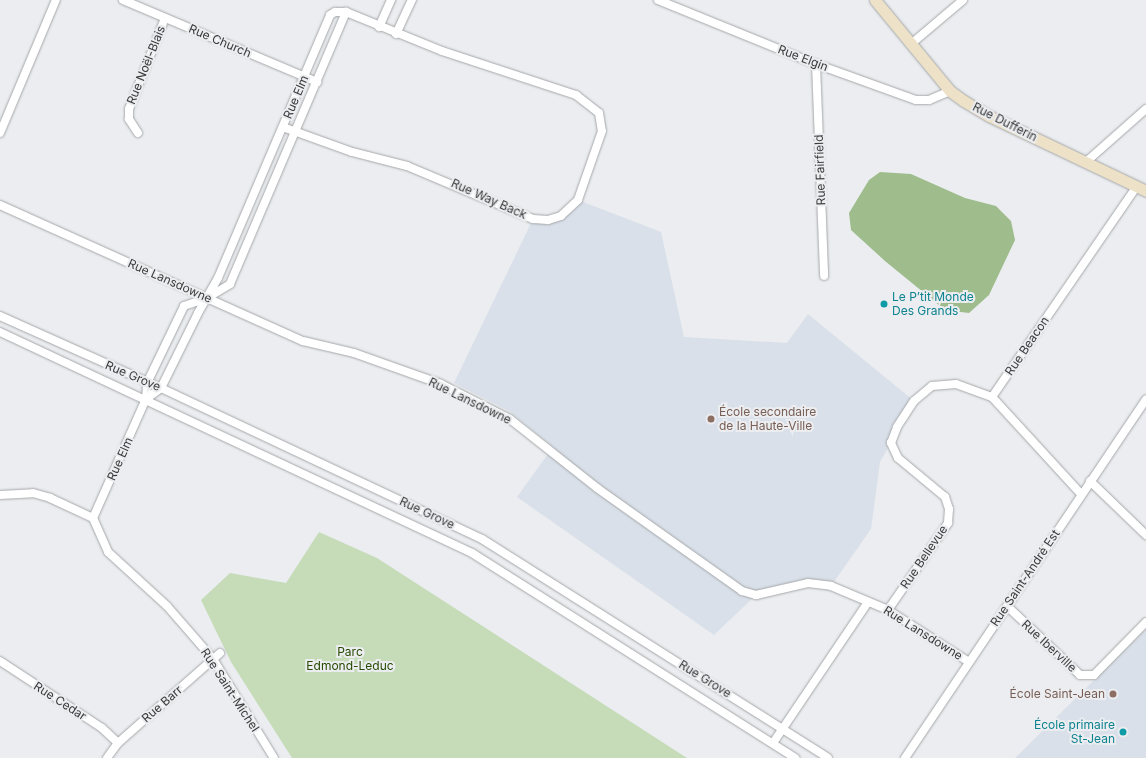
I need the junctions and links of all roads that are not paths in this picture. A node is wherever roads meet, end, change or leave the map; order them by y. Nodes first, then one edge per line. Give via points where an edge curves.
1 (56, 0) edge
2 (123, 0) edge
3 (391, 0) edge
4 (412, 0) edge
5 (658, 0) edge
6 (875, 0) edge
7 (963, 0) edge
8 (346, 12) junction
9 (165, 18) junction
10 (379, 27) junction
11 (396, 34) junction
12 (912, 44) junction
13 (816, 64) junction
14 (304, 76) junction
15 (317, 82) junction
16 (950, 91) junction
17 (1146, 109) edge
18 (283, 126) junction
19 (295, 132) junction
20 (0, 133) edge
21 (138, 133) dead end
22 (1086, 162) junction
23 (1141, 188) edge
24 (255, 194) junction
25 (267, 198) junction
26 (0, 205) edge
27 (824, 276) dead end
28 (207, 298) junction
29 (0, 316) edge
30 (0, 332) edge
31 (147, 384) junction
32 (161, 388) junction
33 (992, 397) junction
34 (146, 399) junction
35 (1146, 400) edge
36 (1090, 481) junction
37 (1081, 494) junction
38 (0, 495) edge
39 (93, 518) junction
40 (1146, 535) edge
41 (868, 602) junction
42 (1007, 606) junction
43 (888, 610) junction
44 (1146, 622) edge
45 (220, 653) dead end
46 (213, 659) junction
47 (0, 661) edge
48 (969, 662) junction
49 (783, 728) junction
50 (118, 743) junction
51 (773, 744) junction
52 (107, 758) edge
53 (274, 758) edge
54 (795, 758) edge
55 (828, 758) edge
56 (905, 758) edge

1 - 20 street
2 - 9 street, Rue Church
3 - 10 street
4 - 11 street
5 - 13 street, Rue Elgin
6 - 12 main road, Rue Dufferin
7 - 12 street
8 - 10 street
8 - 14 street, Rue Elm via 335,12 330,15
8 - 15 street, Rue Elm
9 - 14 street, Rue Church
9 - 21 street, Rue Noël-Blais via 129,108 129,119
10 - 11 street
11 - 19 street, Rue Way Back via 576,95 599,113 602,131 578,200 561,216 548,220 533,219 414,168 352,152
12 - 16 main road, Rue Dufferin
13 - 16 street, Rue Elgin via 916,100 929,100
13 - 27 street, Rue Fairfield
14 - 15 street, Rue Church
14 - 18 street, Rue Elm
15 - 19 street, Rue Elm
16 - 22 main road, Rue Dufferin via 989,116
17 - 22 street
18 - 19 street, Rue Way Back
18 - 24 street, Rue Elm
19 - 25 street, Rue Elm
22 - 23 main road, Rue Dufferin
23 - 33 street, Rue Beacon
24 - 25 street
24 - 28 street, Rue Elm
25 - 28 street, Rue Elm via 230,284
26 - 28 street, Rue Lansdowne
28 - 31 street, Rue Elm via 184,306
28 - 32 street, Rue Elm
28 - 41 street, Rue Lansdowne via 303,341 354,353 441,384 510,419 596,488 742,590 756,595 808,583 831,586
29 - 31 street, Rue Grove
30 - 34 street, Rue Grove
31 - 32 street, Rue Grove
31 - 34 street, Rue Elm
32 - 34 street, Rue Elm
32 - 49 street, Rue Grove via 482,539
33 - 37 street
33 - 43 street, Rue Bellevue via 956,384 932,386 914,401 896,427 891,443 898,458 945,497 949,509 948,523
34 - 39 street, Rue Elm
34 - 51 street, Rue Grove via 472,553
35 - 36 street, Rue Saint-André Est
36 - 37 street, Rue Saint-André Est
36 - 40 street
37 - 42 street, Rue Saint-André Est
38 - 39 street via 33,493
39 - 46 street, Rue Saint-Michel via 108,552 168,606
41 - 43 street, Rue Lansdowne
41 - 49 street
42 - 44 street, Rue Iberville via 1080,675 1094,675
42 - 48 street, Rue Saint-André Est
43 - 48 street, Rue Lansdowne
45 - 46 street, Rue Barr
46 - 50 street, Rue Barr
46 - 53 street, Rue Saint-Michel
47 - 50 street, Rue Cedar via 102,728
48 - 56 street, Rue Saint-André Est
49 - 51 street
49 - 55 street, Rue Grove
50 - 52 street, Rue Barr
51 - 54 street, Rue Grove

